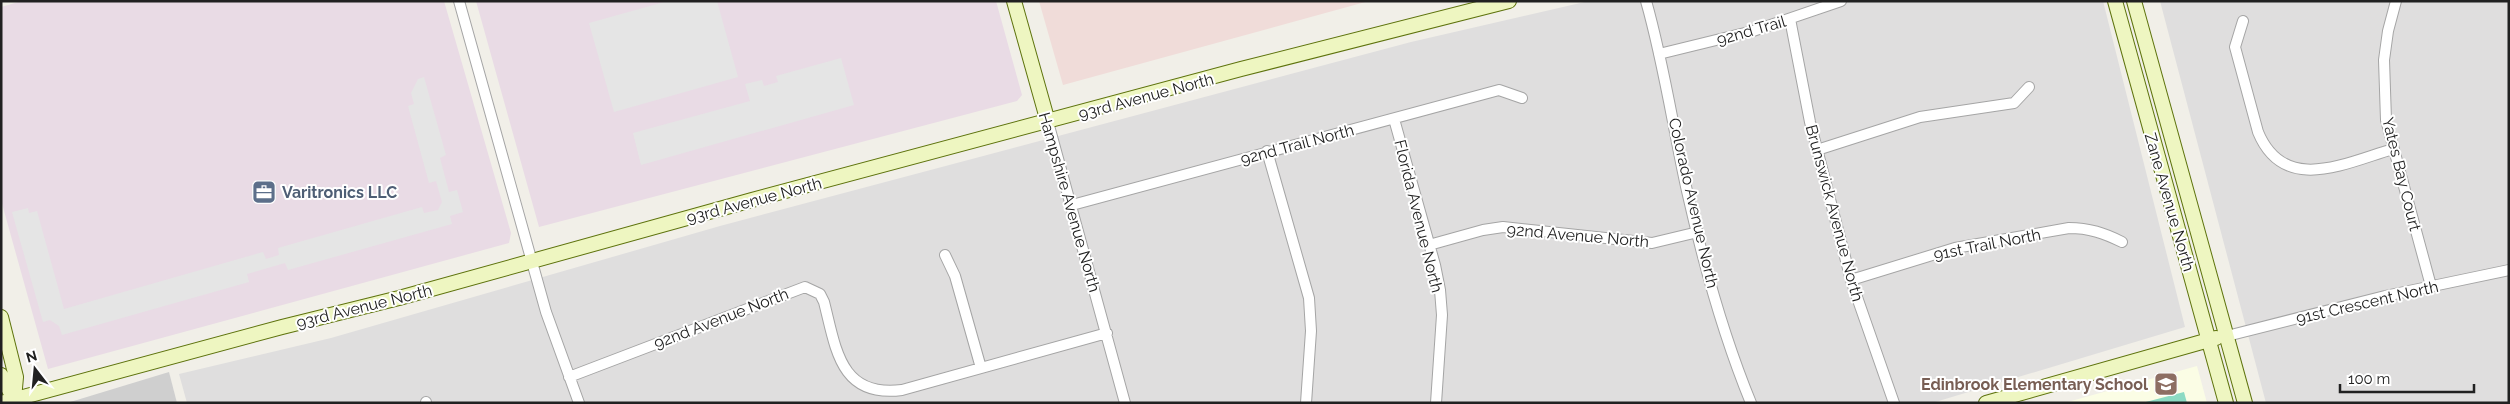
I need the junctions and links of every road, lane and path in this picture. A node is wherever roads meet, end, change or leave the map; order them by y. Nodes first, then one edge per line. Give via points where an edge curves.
1 (459, 1) edge
2 (1014, 1) edge
3 (1509, 1) edge
4 (1646, 1) edge
5 (1841, 1) edge
6 (2115, 1) edge
7 (2134, 1) edge
8 (2396, 1) edge
9 (1790, 19) junction
10 (2244, 21) dead end
11 (1659, 54) junction
12 (2029, 87) dead end
13 (1522, 98) dead end
14 (1394, 119) junction
15 (1048, 122) junction
16 (2393, 149) junction
17 (1817, 150) junction
18 (1267, 151) junction
19 (1072, 205) junction
20 (1698, 232) junction
21 (2122, 242) dead end
22 (1429, 244) junction
23 (945, 255) dead end
24 (532, 261) junction
25 (2509, 270) edge
26 (1851, 280) junction
27 (2431, 286) junction
28 (1, 317) edge
29 (1107, 333) junction
30 (2227, 336) junction
31 (2209, 340) junction
32 (981, 368) junction
33 (1, 375) edge
34 (569, 377) junction
35 (10, 401) edge
36 (580, 403) edge
37 (1125, 403) edge
38 (1306, 403) edge
39 (1436, 403) edge
40 (1751, 403) edge
41 (1894, 403) edge
42 (1986, 403) edge
43 (2226, 403) edge
44 (2245, 403) edge

1 - 24 street
2 - 15 street, Hampshire Avenue North
3 - 15 street, 93rd Avenue North
4 - 11 street, Colorado Avenue North
5 - 9 street, 92nd Trail
6 - 31 street, Zane Avenue North
7 - 30 street, Zane Avenue North
8 - 16 street, Yates Bay Court via 2384,60 2386,120
9 - 11 street, 92nd Trail
9 - 17 street, Brunswick Avenue North
10 - 16 street via 2235,46 2258,132 2273,156 2294,168 2313,170
11 - 20 street, Colorado Avenue North
12 - 17 street via 2014,103 1920,117
13 - 14 street, 92nd Trail North via 1499,90
14 - 18 street, 92nd Trail North
14 - 22 street, Florida Avenue North
15 - 19 street, Hampshire Avenue North
15 - 24 street, 93rd Avenue North
16 - 27 street, Yates Bay Court
17 - 26 street, Brunswick Avenue North
18 - 19 street, 92nd Trail North
18 - 38 street via 1309,298 1311,331
19 - 29 street, Hampshire Avenue North
20 - 22 street, 92nd Avenue North via 1652,243 1504,227
20 - 40 street, Colorado Avenue North via 1730,345
21 - 26 street, 91st Trail North via 2085,228 2069,228 1955,248
22 - 39 street, Florida Avenue North via 1440,290 1442,315
23 - 32 street via 955,276
24 - 34 street via 552,334
24 - 35 street, 93rd Avenue North
25 - 27 street, 91st Crescent North
26 - 41 street, Brunswick Avenue North
27 - 30 street, 91st Crescent North
28 - 35 street via 16,377
29 - 32 street, 92nd Avenue North
29 - 37 street, Hampshire Avenue North
30 - 31 street
30 - 44 street, Zane Avenue North
31 - 42 street
31 - 43 street, Zane Avenue North
32 - 34 street, 92nd Avenue North via 902,390 875,390 862,385 843,366 820,294 805,286
33 - 35 street
34 - 36 street

